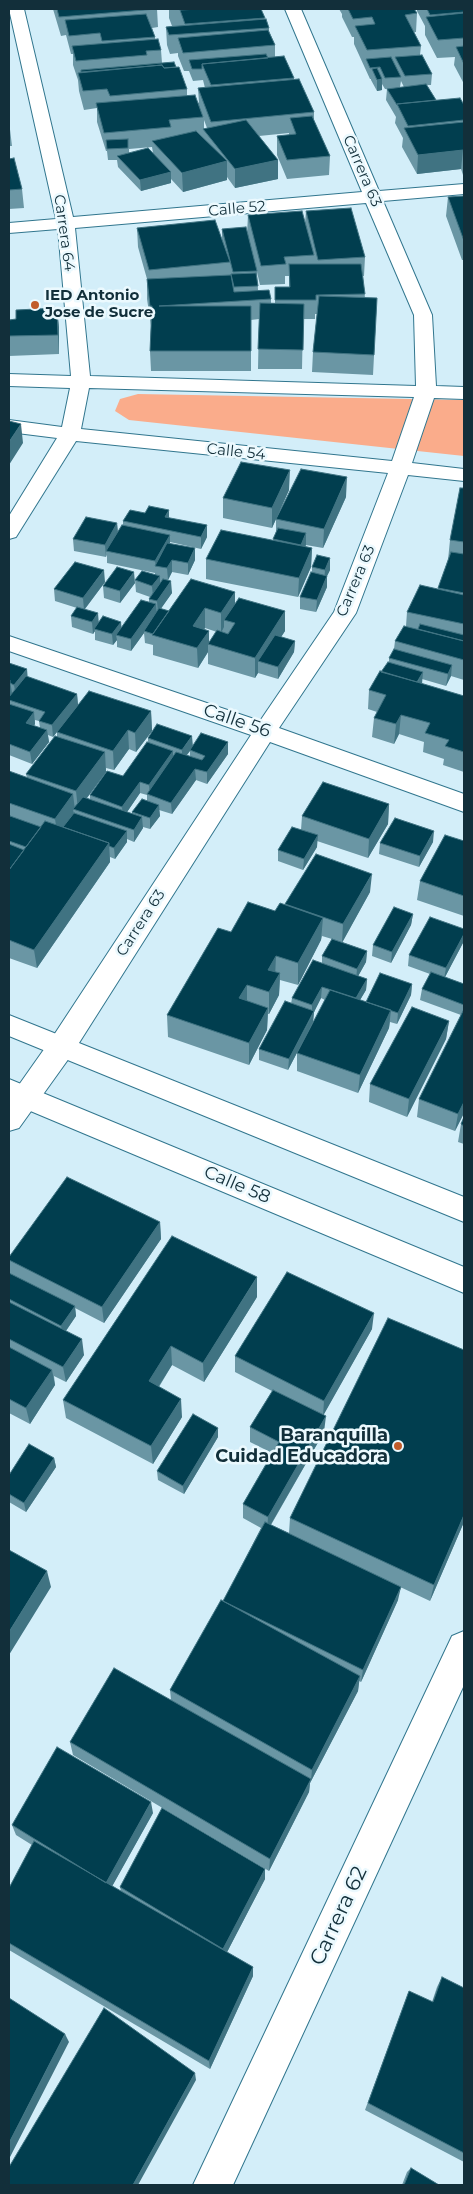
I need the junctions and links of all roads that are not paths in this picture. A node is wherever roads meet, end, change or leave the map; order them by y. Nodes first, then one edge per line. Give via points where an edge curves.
1 (16, 9) edge
2 (293, 9) edge
3 (464, 189) edge
4 (373, 197) junction
5 (66, 223) junction
6 (9, 228) edge
7 (9, 380) edge
8 (81, 382) junction
9 (426, 392) junction
10 (464, 393) edge
11 (9, 426) edge
12 (70, 434) junction
13 (400, 469) junction
14 (464, 475) edge
15 (9, 532) edge
16 (9, 643) edge
17 (265, 731) junction
18 (464, 803) edge
19 (9, 1025) edge
20 (62, 1046) junction
21 (17, 1094) edge
22 (9, 1120) edge
23 (464, 1210) edge
24 (464, 1280) edge
25 (464, 1648) edge
26 (213, 2185) edge

1 - 5 street, Carrera 64
2 - 4 street, Carrera 63
3 - 4 street, Calle 52
4 - 5 street, Calle 52
4 - 9 street, Carrera 63 via 423,315
5 - 6 street, Calle 52
5 - 8 street, Carrera 64
7 - 8 street
8 - 9 street
8 - 12 street, Carrera 64
9 - 10 street
9 - 13 street, Carrera 63
11 - 12 street, Calle 54
12 - 13 street, Calle 54
12 - 15 street, Carrera 64
13 - 14 street, Calle 54
13 - 17 street, Carrera 63 via 345,613
16 - 17 street, Calle 56
17 - 18 street, Calle 56
17 - 20 street, Carrera 63
19 - 20 street
20 - 21 street, Carrera 63
20 - 23 street
21 - 22 street, Carrera 63
21 - 24 street, Calle 58
25 - 26 street, Carrera 62

